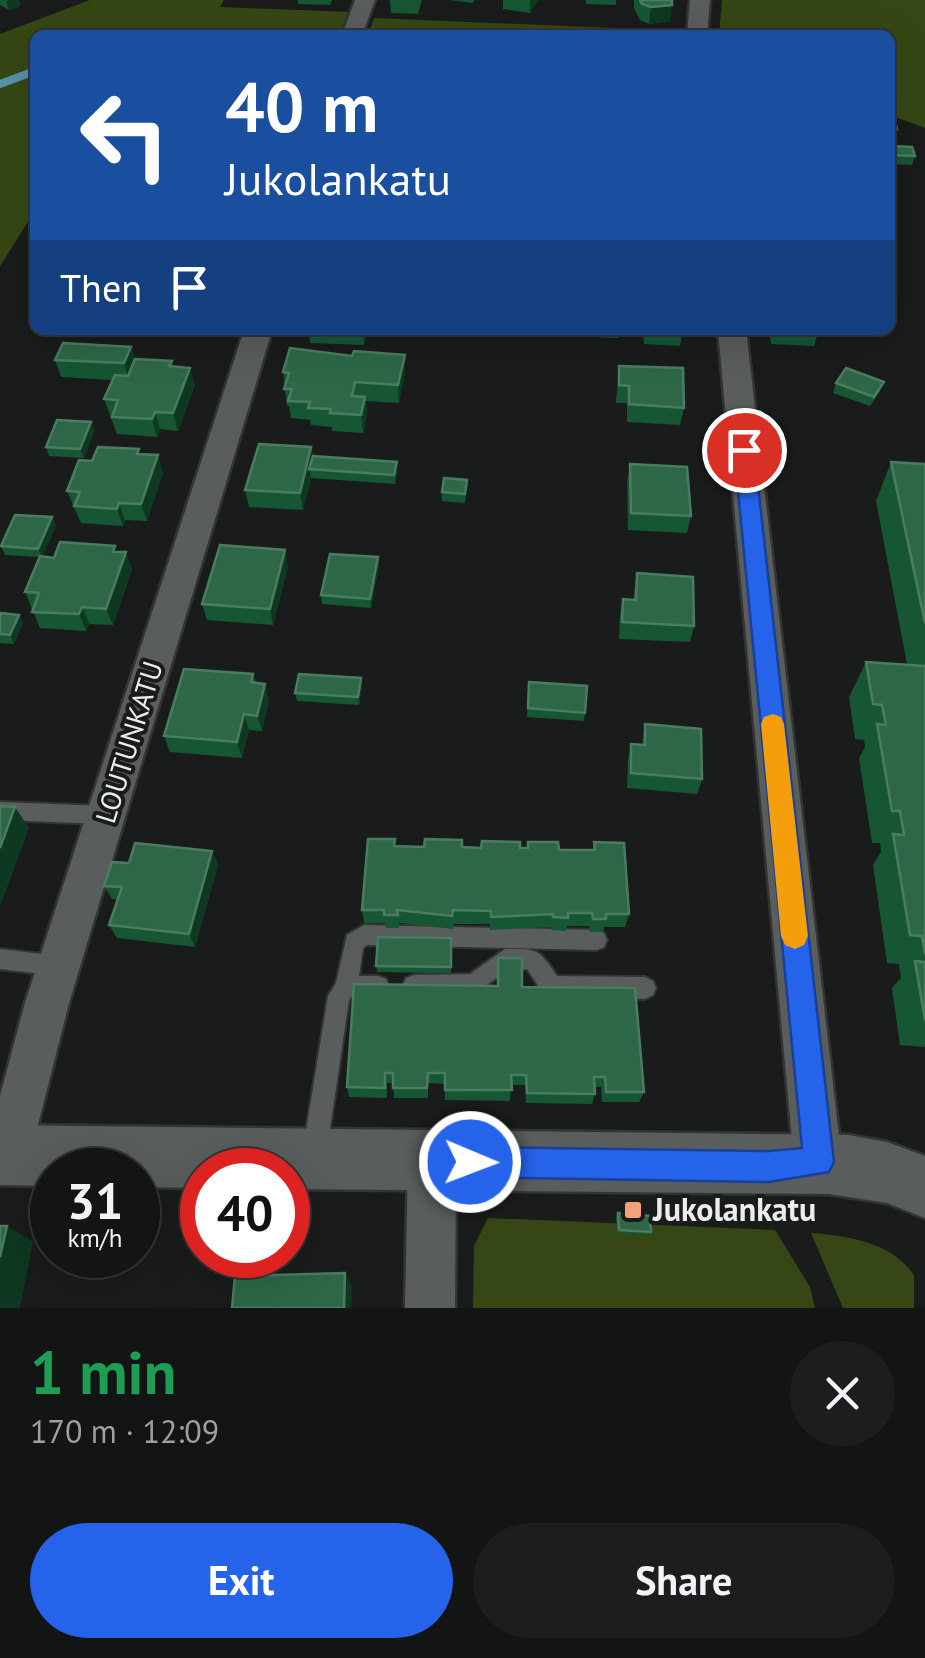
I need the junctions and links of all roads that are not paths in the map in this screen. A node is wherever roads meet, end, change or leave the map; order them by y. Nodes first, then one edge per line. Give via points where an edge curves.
1 (365, 0) edge
2 (700, 0) edge
3 (354, 30) edge
4 (697, 30) edge
5 (256, 335) edge
6 (733, 335) edge
7 (0, 810) edge
8 (106, 815) junction
9 (596, 940) edge
10 (505, 949) junction
11 (0, 959) edge
12 (59, 966) junction
13 (346, 987) junction
14 (646, 988) dead end
15 (3, 1156) edge
16 (314, 1160) junction
17 (432, 1161) junction
18 (818, 1162) junction
19 (925, 1186) edge
20 (430, 1308) edge

1 - 3 street
2 - 4 street
5 - 8 street, LOUTUNKATU
6 - 18 street
7 - 8 lane
8 - 12 street, LOUTUNKATU
9 - 10 lane
10 - 13 lane via 474,984
10 - 13 lane via 364,935 354,942
10 - 14 lane via 533,960 550,986
11 - 12 lane
12 - 15 street, LOUTUNKATU
13 - 16 lane via 339,996
15 - 16 street
16 - 17 street
17 - 18 street
17 - 20 street
18 - 19 street

